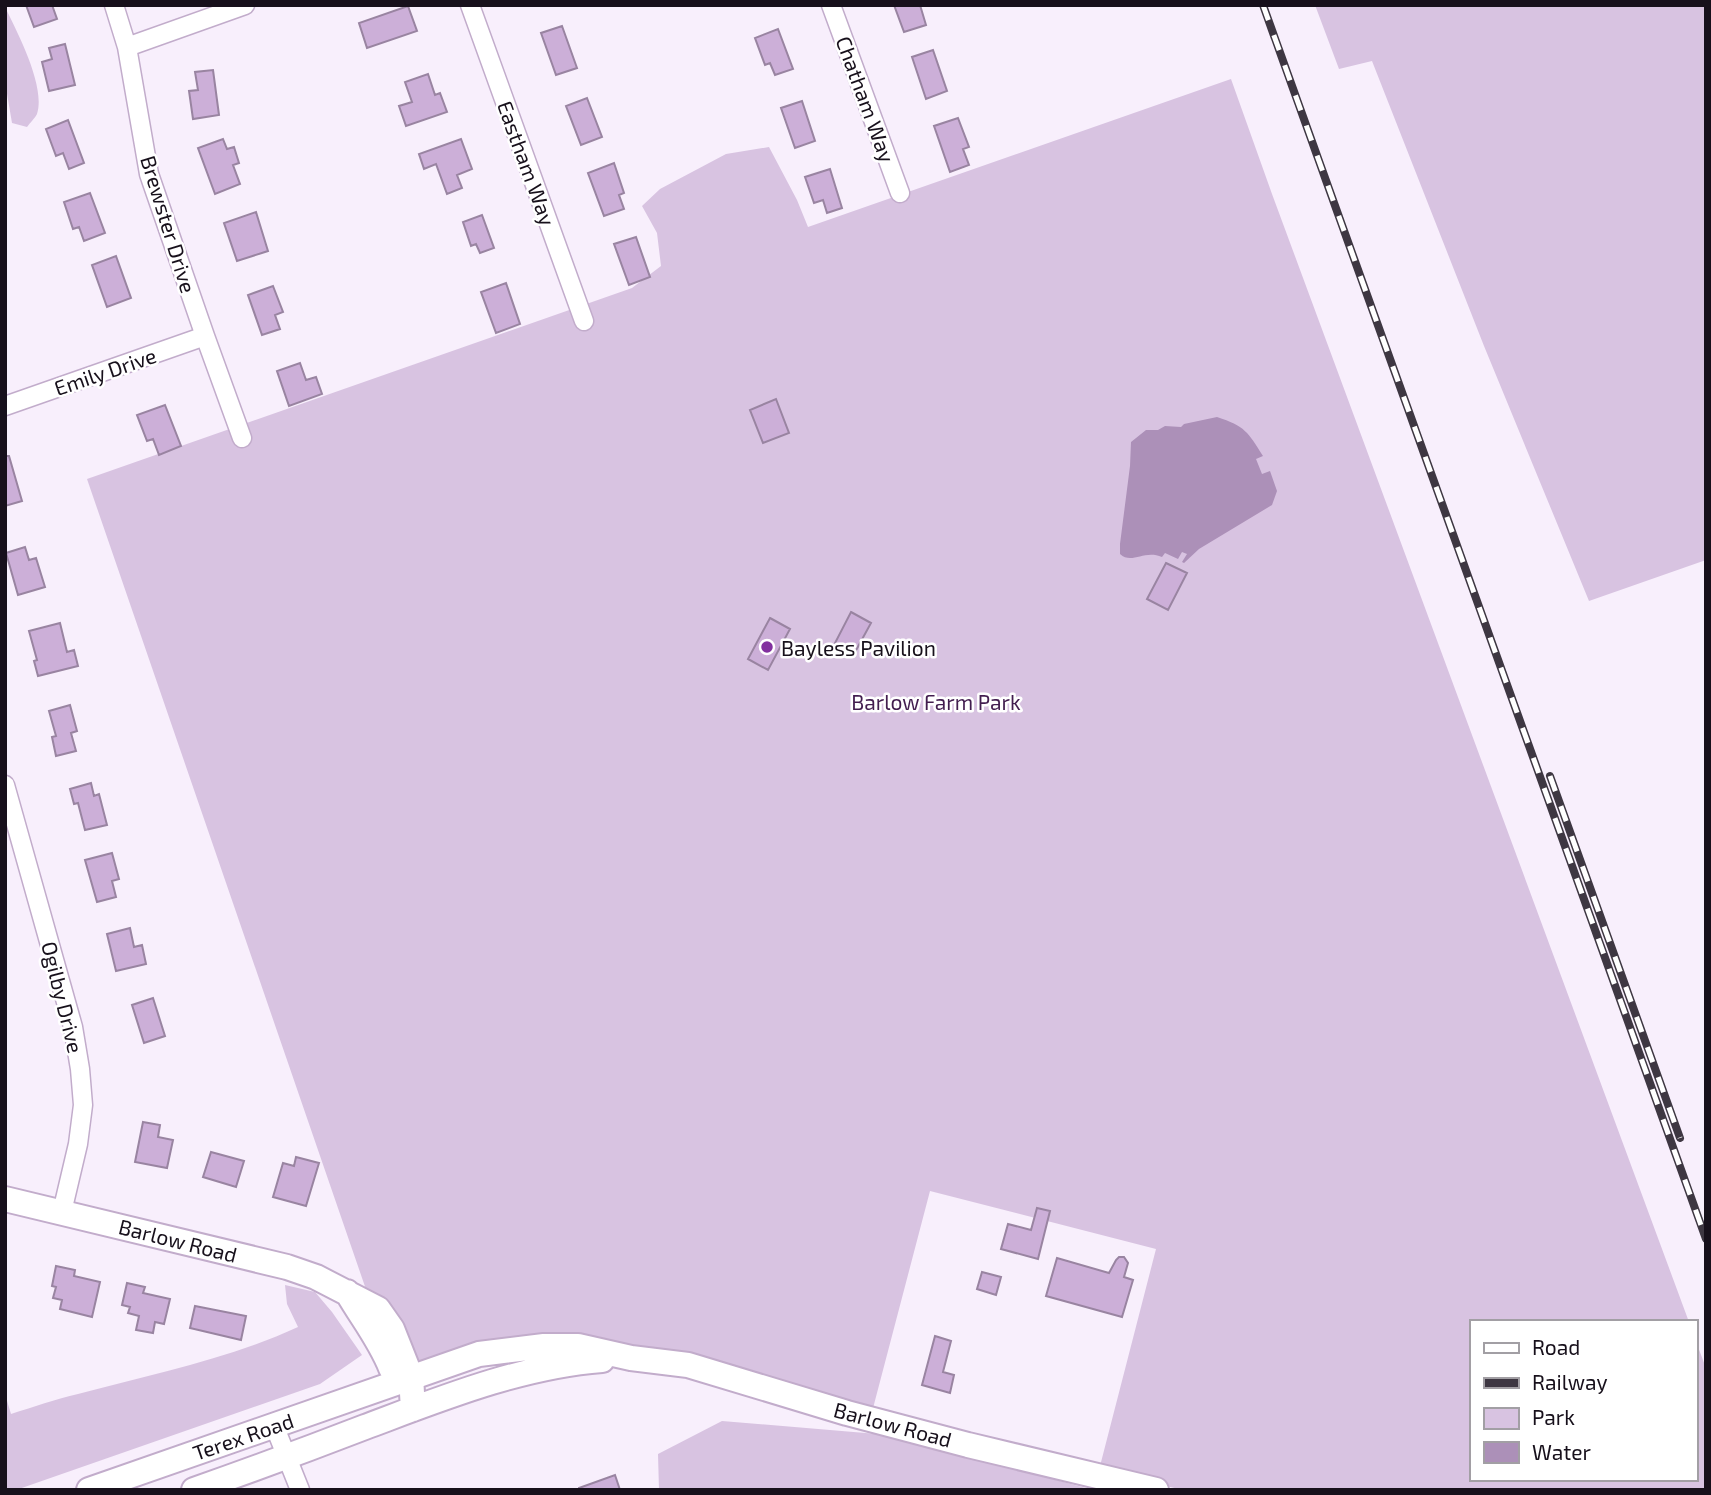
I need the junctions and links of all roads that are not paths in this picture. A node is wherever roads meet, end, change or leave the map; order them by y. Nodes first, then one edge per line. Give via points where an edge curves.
1 (114, 5) edge
2 (245, 5) edge
3 (470, 5) edge
4 (831, 5) edge
5 (127, 47) junction
6 (900, 192) dead end
7 (583, 321) dead end
8 (205, 336) junction
9 (5, 406) edge
10 (242, 438) dead end
11 (5, 785) edge
12 (5, 1199) edge
13 (62, 1212) junction
14 (631, 1358) junction
15 (404, 1380) junction
16 (413, 1409) junction
17 (274, 1425) junction
18 (287, 1457) junction
19 (89, 1490) edge
20 (194, 1490) edge
21 (300, 1490) edge
22 (1156, 1490) edge

1 - 5 street, Brewster Drive
2 - 5 street
3 - 7 street, Eastham Way
4 - 6 street, Chatham Way
5 - 8 street, Brewster Drive via 149,174
8 - 9 street, Emily Drive
8 - 10 street, Brewster Drive
11 - 13 street, Ogilby Drive via 73,1027 80,1069 83,1105
12 - 13 street, Barlow Road
13 - 15 street, Barlow Road via 287,1267 347,1292 378,1309 392,1329
14 - 15 street, Barlow Road via 578,1346 544,1346 479,1354
14 - 16 street, Barlow Road via 561,1364
14 - 22 street, Barlow Road via 688,1365 847,1413
15 - 16 street, Barlow Road
15 - 17 street, Terex Road
16 - 18 street, Terex Road
17 - 18 street
17 - 19 street, Terex Road
18 - 20 street, Terex Road
18 - 21 street

